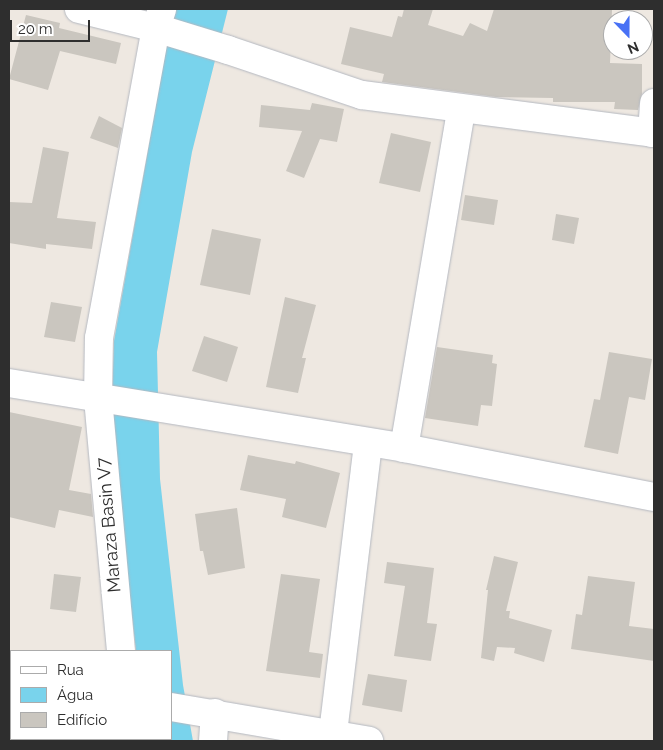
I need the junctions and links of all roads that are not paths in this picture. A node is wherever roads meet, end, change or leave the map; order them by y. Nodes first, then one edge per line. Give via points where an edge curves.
1 (79, 9) edge
2 (159, 18) edge
3 (654, 102) edge
4 (461, 110) junction
5 (653, 133) edge
6 (9, 383) edge
7 (98, 399) junction
8 (368, 443) junction
9 (404, 448) junction
10 (654, 497) edge
11 (121, 650) edge
12 (172, 707) edge
13 (215, 713) junction
14 (333, 734) junction
15 (213, 741) edge
16 (369, 741) edge

1 - 2 street
2 - 4 street via 228,50 362,96
2 - 7 street, Maraza Basin V7 via 99,338
3 - 5 street
4 - 5 street
4 - 9 street
6 - 7 street
7 - 8 street
7 - 11 street, Maraza Basin V7
8 - 9 street
8 - 14 street
9 - 10 street
12 - 13 street
13 - 14 street
13 - 15 street
14 - 16 street

